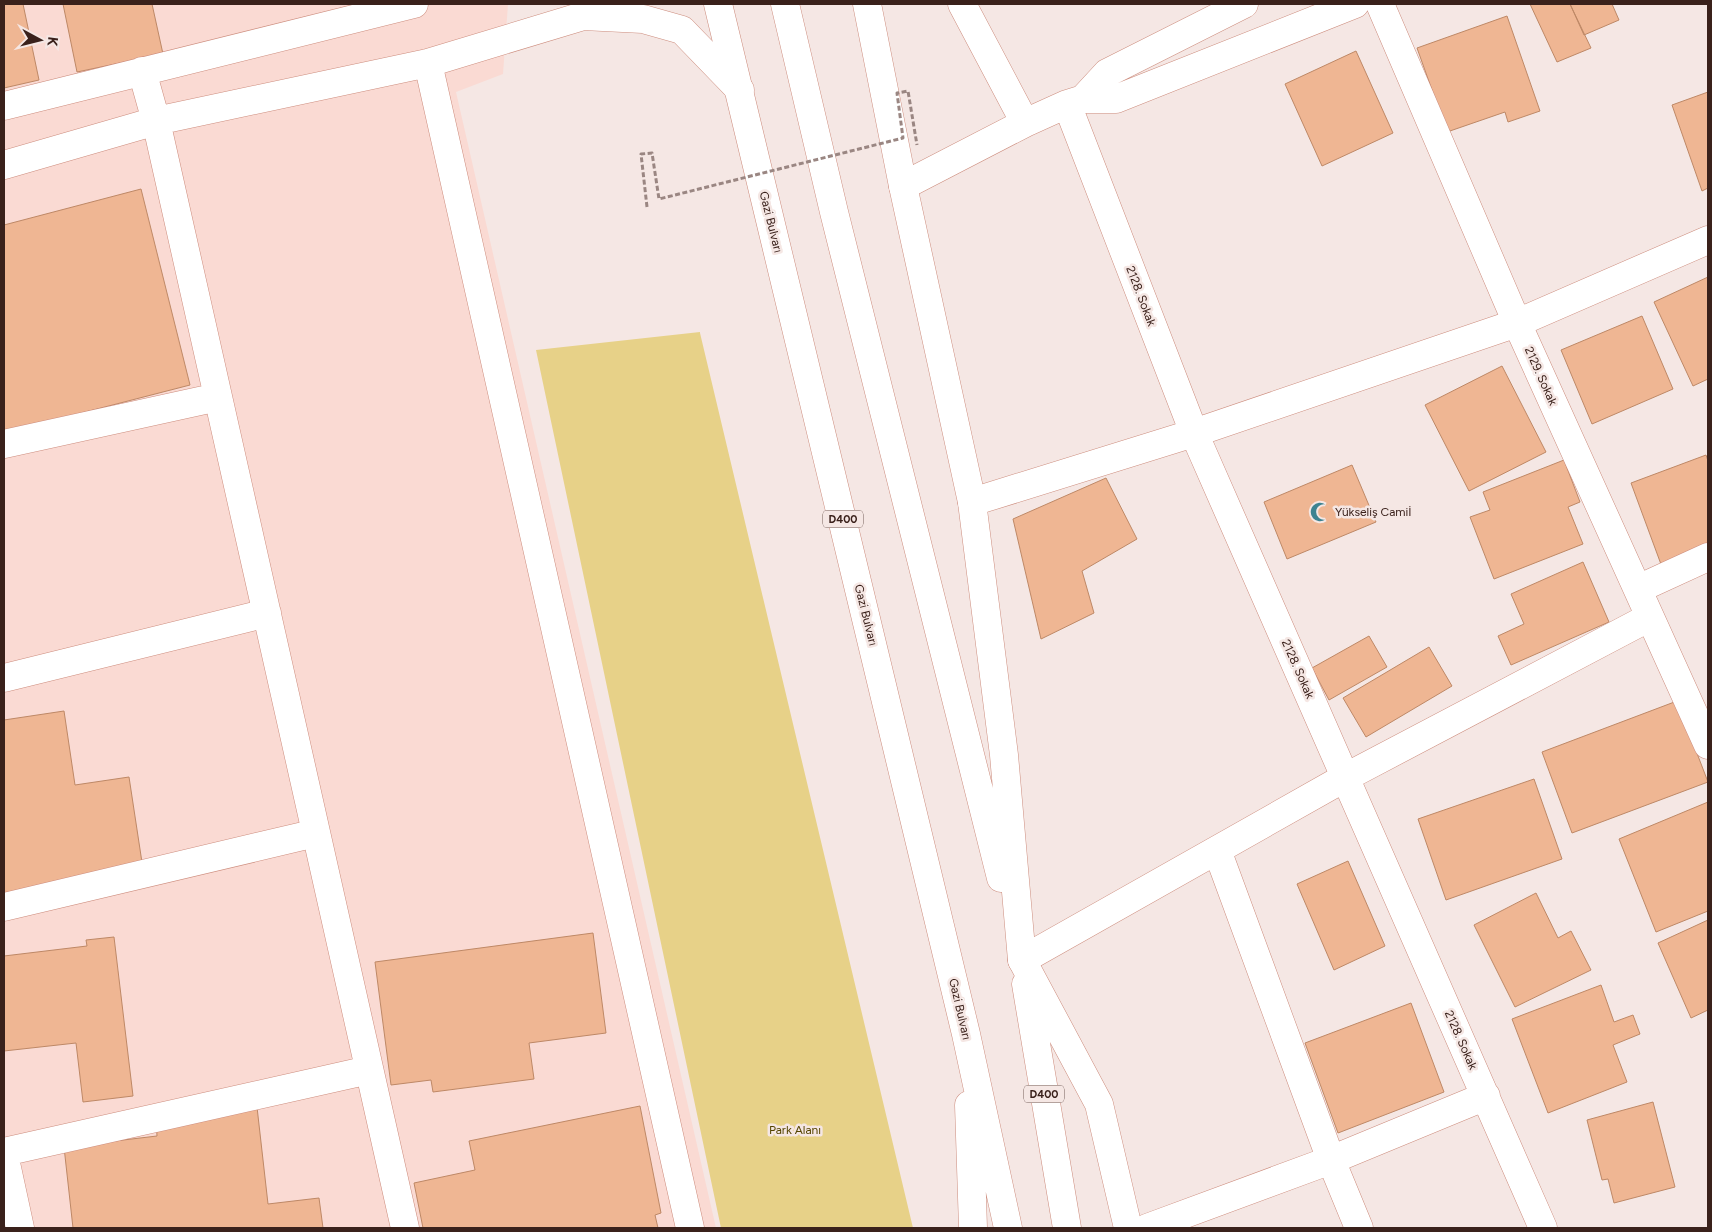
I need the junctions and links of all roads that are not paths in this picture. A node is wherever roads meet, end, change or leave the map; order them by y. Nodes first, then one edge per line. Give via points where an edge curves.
1 (414, 4) edge
2 (718, 4) edge
3 (785, 4) edge
4 (867, 4) edge
5 (962, 4) edge
6 (1244, 4) edge
7 (1355, 4) edge
8 (1380, 4) edge
9 (428, 63) junction
10 (142, 71) junction
11 (740, 90) junction
12 (1075, 102) junction
13 (4, 106) edge
14 (156, 121) junction
15 (1025, 123) junction
16 (4, 165) edge
17 (903, 186) junction
18 (1708, 240) edge
19 (1517, 323) junction
20 (218, 397) junction
21 (1194, 433) junction
22 (4, 444) edge
23 (972, 502) junction
24 (1708, 557) edge
25 (1638, 590) junction
26 (267, 614) junction
27 (1650, 617) junction
28 (4, 678) edge
29 (1708, 745) edge
30 (1346, 777) junction
31 (316, 833) junction
32 (1217, 850) junction
33 (4, 907) edge
34 (1022, 960) junction
35 (966, 1034) junction
36 (369, 1070) junction
37 (1486, 1096) junction
38 (4, 1153) edge
39 (1331, 1160) junction
40 (20, 1228) edge
41 (405, 1228) edge
42 (690, 1228) edge
43 (973, 1228) edge
44 (1008, 1228) edge
45 (1067, 1228) edge
46 (1128, 1228) edge
47 (1147, 1228) edge
48 (1359, 1228) edge
49 (1543, 1228) edge

1 - 10 main road
2 - 11 main road, Gazi Bulvarı / D400
3 - 34 main road, D400 via 836,221
4 - 17 main road
5 - 15 main road
6 - 12 main road via 1107,73
7 - 12 main road via 1116,99
8 - 19 main road, 2129. Sokak
9 - 11 main road via 583,16 643,19 682,30
9 - 14 main road
9 - 42 main road
10 - 13 main road
10 - 14 main road
11 - 35 main road, Gazi Bulvarı / D400
12 - 15 main road
12 - 21 main road, 2128. Sokak
14 - 16 main road
14 - 20 main road
15 - 17 main road
17 - 23 main road
18 - 19 main road
19 - 21 main road
19 - 25 main road, 2129. Sokak
20 - 22 main road
20 - 26 main road
21 - 23 main road
21 - 30 main road, 2128. Sokak
23 - 34 main road via 1004,755
24 - 25 main road
25 - 27 main road, 2129. Sokak
26 - 28 main road
26 - 31 main road
27 - 29 main road, 2129. Sokak
27 - 30 main road
30 - 32 main road
30 - 37 main road, 2128. Sokak
31 - 33 main road
31 - 36 main road
32 - 34 main road
32 - 39 main road
34 - 45 main road, D400
34 - 46 main road via 1099,1104
35 - 43 main road
35 - 44 main road, Gazi Bulvarı / D400
36 - 38 main road
36 - 41 main road
37 - 39 main road
37 - 49 main road, 2128. Sokak
38 - 40 main road
39 - 47 main road
39 - 48 main road

